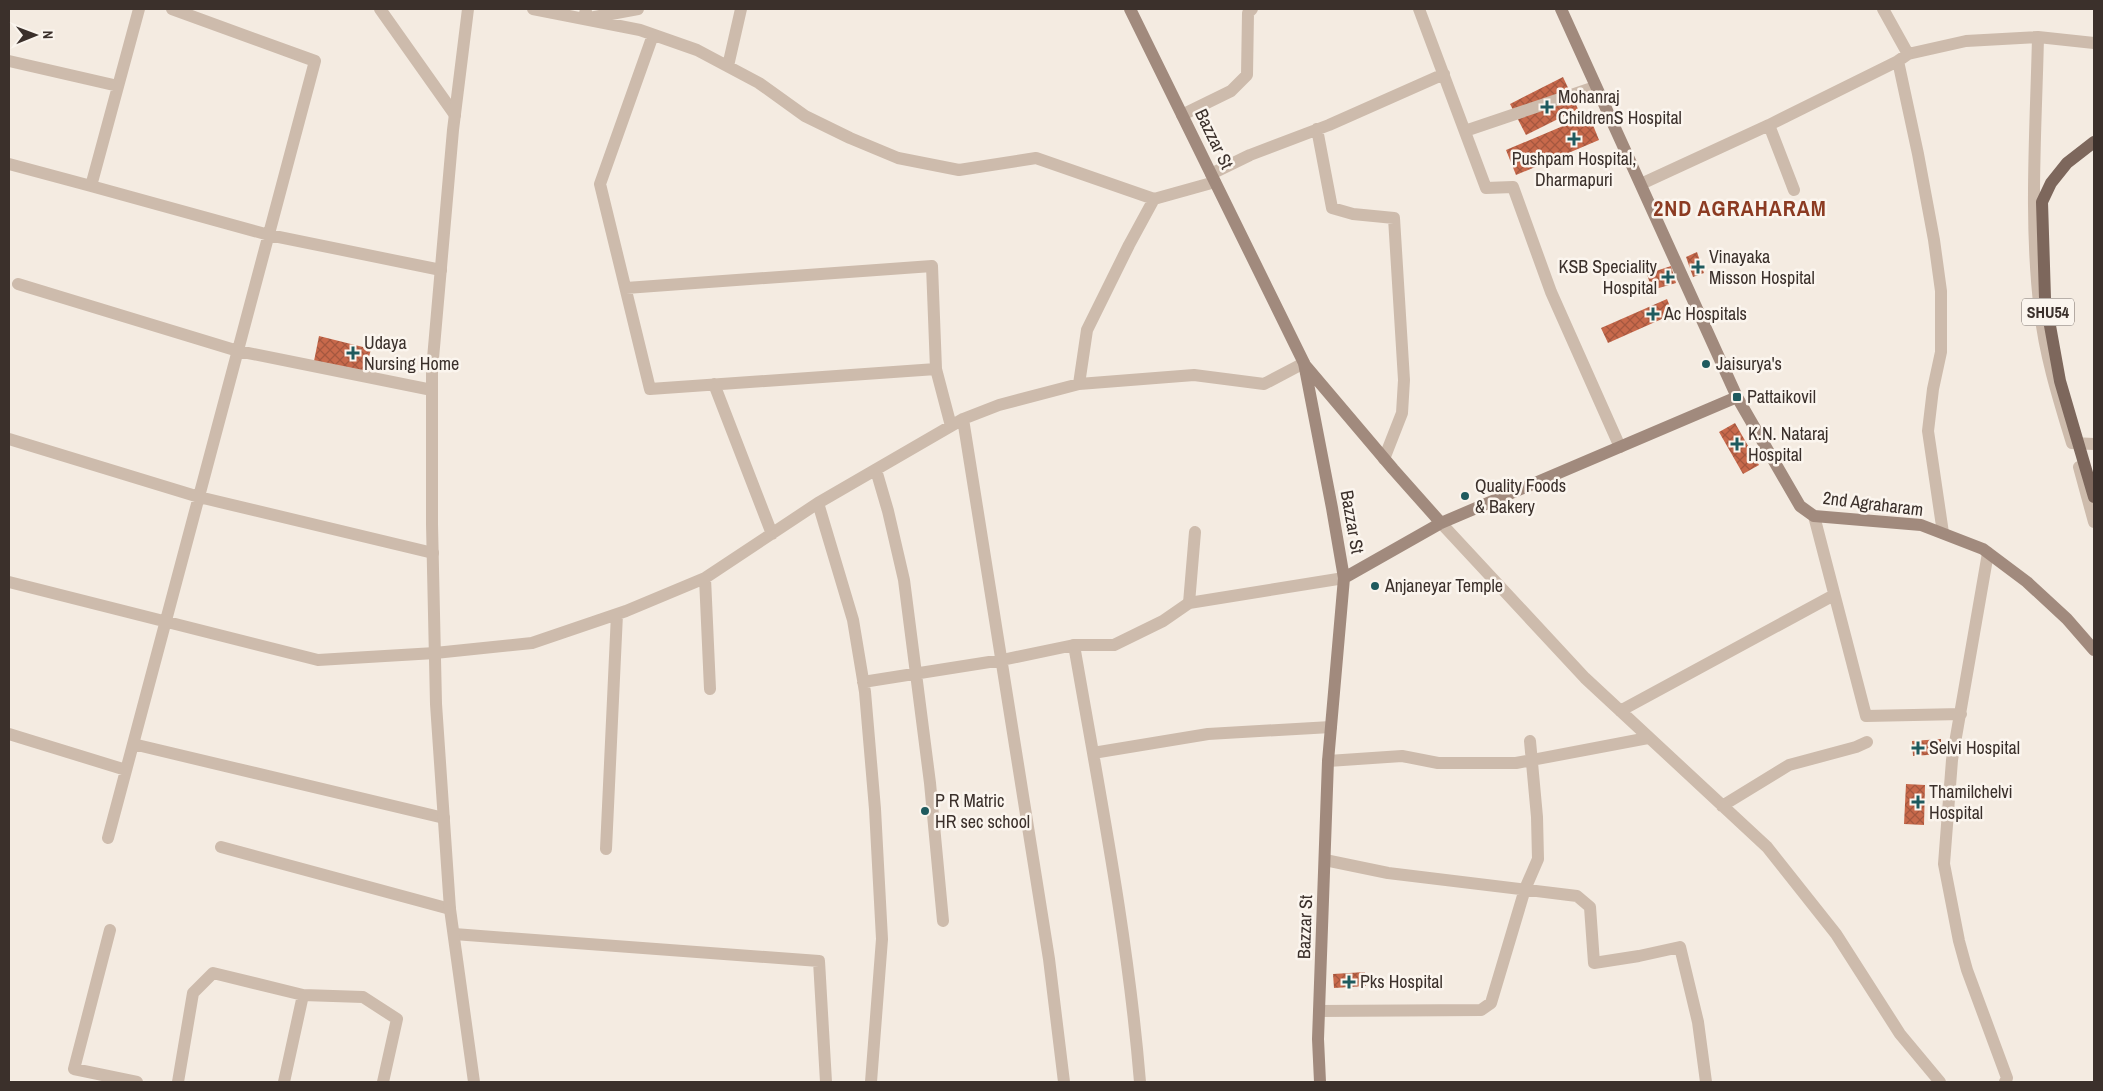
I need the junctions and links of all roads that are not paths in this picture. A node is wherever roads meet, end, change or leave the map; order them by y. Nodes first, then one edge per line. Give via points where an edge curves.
1 (139, 9) edge
2 (172, 9) edge
3 (380, 9) edge
4 (468, 9) edge
5 (533, 9) edge
6 (638, 9) edge
7 (741, 9) edge
8 (1130, 9) edge
9 (1252, 9) edge
10 (1419, 9) edge
11 (1560, 9) edge
12 (1883, 9) edge
13 (585, 14) edge
14 (653, 35) junction
15 (2038, 37) junction
16 (2094, 43) edge
17 (1903, 57) junction
18 (9, 61) edge
19 (728, 66) junction
20 (1444, 74) junction
21 (118, 86) junction
22 (1595, 87) junction
23 (1182, 114) junction
24 (455, 115) junction
25 (1769, 125) junction
26 (1317, 129) junction
27 (1465, 131) junction
28 (2094, 142) edge
29 (9, 164) edge
30 (1213, 178) junction
31 (1641, 184) junction
32 (91, 186) junction
33 (1794, 190) dead end
34 (1154, 199) junction
35 (269, 235) junction
36 (441, 270) junction
37 (18, 284) dead end
38 (626, 288) junction
39 (238, 351) junction
40 (1304, 363) junction
41 (936, 369) junction
42 (714, 384) junction
43 (1079, 384) junction
44 (432, 390) junction
45 (1737, 397) junction
46 (963, 419) junction
47 (951, 426) junction
48 (9, 439) edge
49 (2072, 443) junction
50 (2094, 444) edge
51 (1620, 447) junction
52 (1384, 459) junction
53 (876, 470) junction
54 (199, 497) junction
55 (2094, 497) edge
56 (818, 503) junction
57 (1814, 516) junction
58 (2094, 522) edge
59 (1441, 523) junction
60 (1195, 532) dead end
61 (1943, 533) junction
62 (772, 534) junction
63 (433, 553) junction
64 (1988, 553) junction
65 (705, 578) junction
66 (1344, 578) junction
67 (9, 582) edge
68 (1834, 595) junction
69 (1189, 603) junction
70 (617, 614) junction
71 (166, 621) junction
72 (1074, 644) junction
73 (2094, 650) edge
74 (435, 653) junction
75 (1002, 660) junction
76 (916, 673) junction
77 (863, 682) junction
78 (710, 689) dead end
79 (1620, 711) junction
80 (1961, 714) junction
81 (1331, 727) junction
82 (9, 734) edge
83 (1648, 738) junction
84 (1530, 740) dead end
85 (1867, 742) dead end
86 (133, 744) junction
87 (1093, 753) junction
88 (1532, 760) junction
89 (1328, 761) junction
90 (126, 770) junction
91 (1722, 806) junction
92 (444, 818) junction
93 (108, 838) dead end
94 (222, 847) dead end
95 (606, 849) dead end
96 (1325, 860) junction
97 (1525, 889) junction
98 (450, 909) junction
99 (943, 920) dead end
100 (110, 930) dead end
101 (454, 934) junction
102 (303, 995) junction
103 (1319, 1011) junction
104 (90, 1078) edge
105 (137, 1082) edge
106 (178, 1082) edge
107 (284, 1082) edge
108 (383, 1082) edge
109 (474, 1082) edge
110 (826, 1082) edge
111 (871, 1082) edge
112 (1064, 1082) edge
113 (1140, 1082) edge
114 (1320, 1082) edge
115 (1706, 1082) edge
116 (1940, 1082) edge
117 (2005, 1082) edge

1 - 21 street
2 - 35 street via 315,61
3 - 24 street
4 - 24 street
5 - 13 street
6 - 13 street
7 - 19 street
8 - 23 main road, Bazzar St
9 - 23 street via 1248,13 1247,76 1230,91
10 - 20 street
11 - 22 main road, 2nd Agraharam
12 - 17 street
13 - 14 street
14 - 19 street via 697,50
14 - 38 street via 600,184
15 - 16 street
15 - 17 street via 1966,41
15 - 49 street via 2035,223 2040,310 2048,360
17 - 25 street
17 - 61 street via 1941,291 1941,352 1928,431
18 - 21 street
19 - 34 street via 759,83 805,116 898,158 959,170 1036,158
20 - 26 street
20 - 27 street
21 - 32 street
22 - 27 street
22 - 31 main road, 2nd Agraharam
23 - 30 main road, Bazzar St
24 - 36 street
25 - 31 street
25 - 33 street
26 - 30 street via 1250,155
26 - 52 street via 1332,208 1353,214 1394,218 1404,380 1402,413
27 - 51 street via 1486,188 1513,187 1551,292
28 - 55 main road, SHU54, bridge via 2067,163 2051,183 2042,202 2045,298 2060,381
29 - 32 street
30 - 34 street
30 - 40 main road, Bazzar St
31 - 45 main road, 2nd Agraharam
32 - 35 street
34 - 43 street via 1087,330
35 - 36 street
35 - 39 street
36 - 44 street
37 - 39 street
38 - 41 street via 932,266
38 - 42 street via 650,389
39 - 44 street
39 - 54 street
40 - 43 street via 1264,384 1194,375
40 - 52 main road
40 - 66 main road, Bazzar St
41 - 42 street
41 - 47 street
42 - 62 street
43 - 46 street via 999,405
44 - 63 street
45 - 51 main road
45 - 57 main road, 2nd Agraharam via 1800,506
46 - 47 street
46 - 75 street
47 - 53 street
48 - 54 street
49 - 50 street
49 - 58 street
51 - 59 main road
52 - 59 main road
53 - 56 street
53 - 76 street via 904,580
54 - 63 street
54 - 71 street
56 - 62 street
56 - 77 street via 853,620
57 - 61 main road, 2nd Agraharam via 1921,525
57 - 68 street
59 - 66 main road
59 - 79 street
60 - 69 street
61 - 64 main road, 2nd Agraharam
62 - 65 street
63 - 74 street
64 - 73 main road, 2nd Agraharam via 2034,588
64 - 80 street
65 - 70 street
65 - 78 street
66 - 69 street
66 - 81 main road, Bazzar St
67 - 71 street
68 - 79 street
68 - 80 street via 1866,716
69 - 72 street via 1163,621 1114,645
70 - 74 street via 532,643
70 - 95 street
71 - 74 street via 318,660
71 - 86 street
72 - 75 street
72 - 87 street
74 - 92 street
75 - 76 street
75 - 112 street via 1049,959
76 - 77 street
76 - 99 street
77 - 111 street via 875,809 882,939
79 - 83 street
80 - 117 street via 1952,760 1944,864 1967,970 2007,1078
81 - 87 street via 1208,734
81 - 89 main road, Bazzar St
82 - 90 street
83 - 88 street
83 - 91 street
84 - 88 street
85 - 91 street via 1789,766
86 - 90 street
86 - 92 street
87 - 113 street via 1119,901
88 - 89 street via 1438,763 1402,756
88 - 97 street via 1538,859
89 - 96 main road, Bazzar St
90 - 93 street
91 - 116 street via 1767,847 1836,934 1900,1034
92 - 98 street
94 - 98 street
96 - 97 street via 1388,873
96 - 103 main road, Bazzar St
97 - 103 street via 1491,1003 1481,1010
97 - 115 street via 1577,896 1590,907 1594,963 1680,947 1698,1022
98 - 101 street
100 - 104 street via 74,1069
101 - 109 street
101 - 110 street via 819,961
102 - 106 street via 213,973 193,993
102 - 107 street
102 - 108 street via 363,997 397,1020
103 - 114 main road, Bazzar St
104 - 105 street

